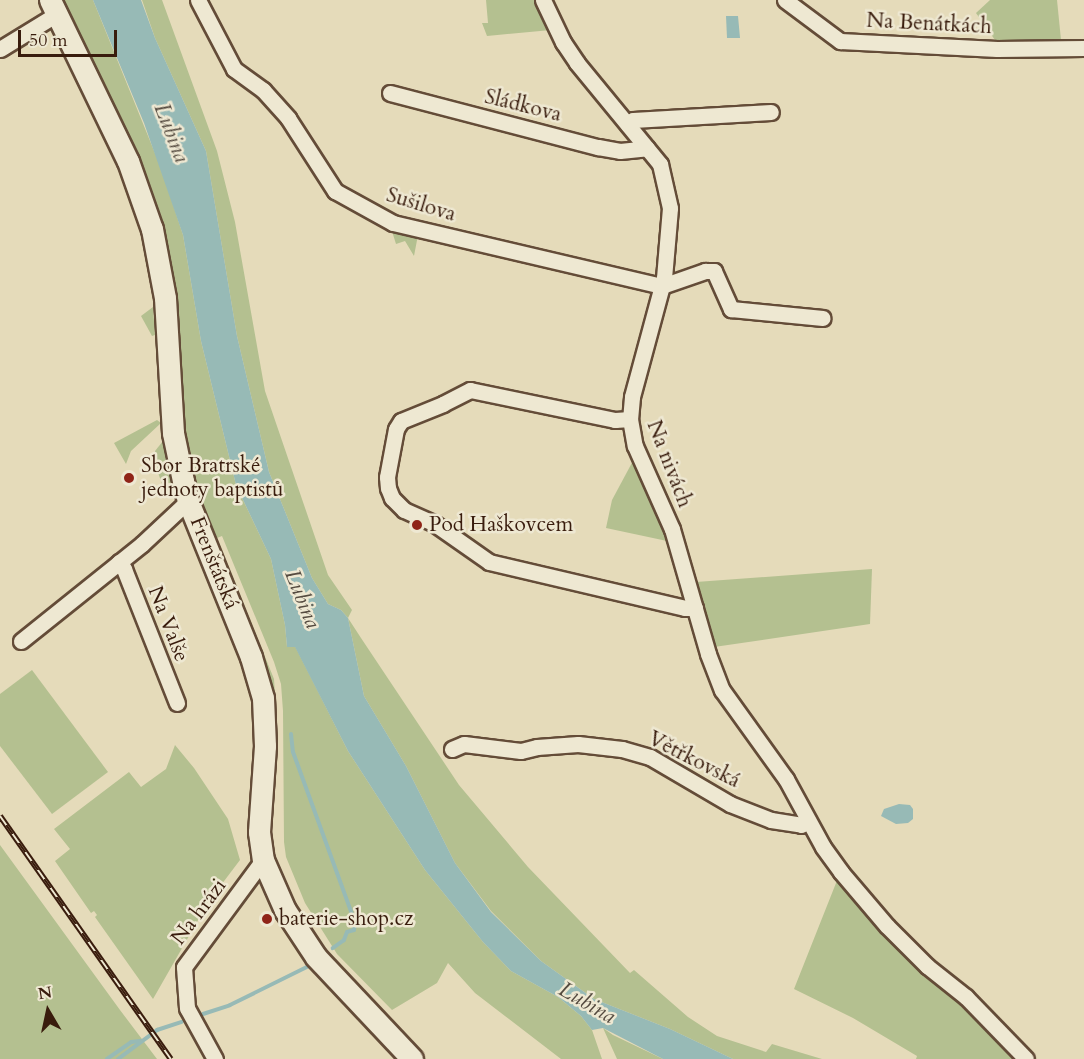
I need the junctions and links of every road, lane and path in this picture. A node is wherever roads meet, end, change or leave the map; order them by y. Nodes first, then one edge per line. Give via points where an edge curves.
1 (198, 0) edge
2 (543, 0) edge
3 (785, 0) edge
4 (53, 7) edge
5 (1084, 48) edge
6 (0, 49) edge
7 (390, 93) dead end
8 (771, 112) dead end
9 (628, 125) junction
10 (647, 148) junction
11 (662, 286) junction
12 (823, 318) dead end
13 (630, 419) junction
14 (188, 501) junction
15 (119, 562) junction
16 (695, 608) junction
17 (21, 641) dead end
18 (177, 703) dead end
19 (452, 749) dead end
20 (808, 821) junction
21 (263, 860) junction
22 (215, 1059) edge
23 (412, 1059) edge
24 (1026, 1059) edge

1 - 11 street, Sušilova via 234,69 260,87 288,118 335,191 393,223
2 - 9 street, Na nivách via 568,51
3 - 5 street, Na Benátkách via 840,41 997,49
4 - 6 street
4 - 14 main road, Frenštátská via 128,161 152,230 165,298 173,433
7 - 10 street, Sládkova via 598,147 620,151
8 - 9 street via 633,120
9 - 10 street, Na nivách
10 - 11 street, Na nivách via 660,164 670,208
11 - 12 street via 714,271 731,309
11 - 13 street, Na nivách via 632,397
13 - 16 street, Na nivách via 636,446 672,529
13 - 16 street via 615,420 470,390 401,421 396,429 388,488 404,510 435,524 489,562
14 - 15 street
14 - 21 main road, Frenštátská via 251,657 263,698 265,746 259,832
15 - 17 street
15 - 18 street, Na Valše
16 - 20 street, Na nivách via 722,690 786,778
19 - 20 street, Větřkovská via 464,744 521,752 578,744 622,749 650,757 730,804 771,820 801,825
20 - 24 street, Na nivách via 841,872 887,926 927,966 966,997
21 - 22 street, Na hrázi via 184,967 187,1008
21 - 23 main road, Frenštátská via 285,910 319,960

